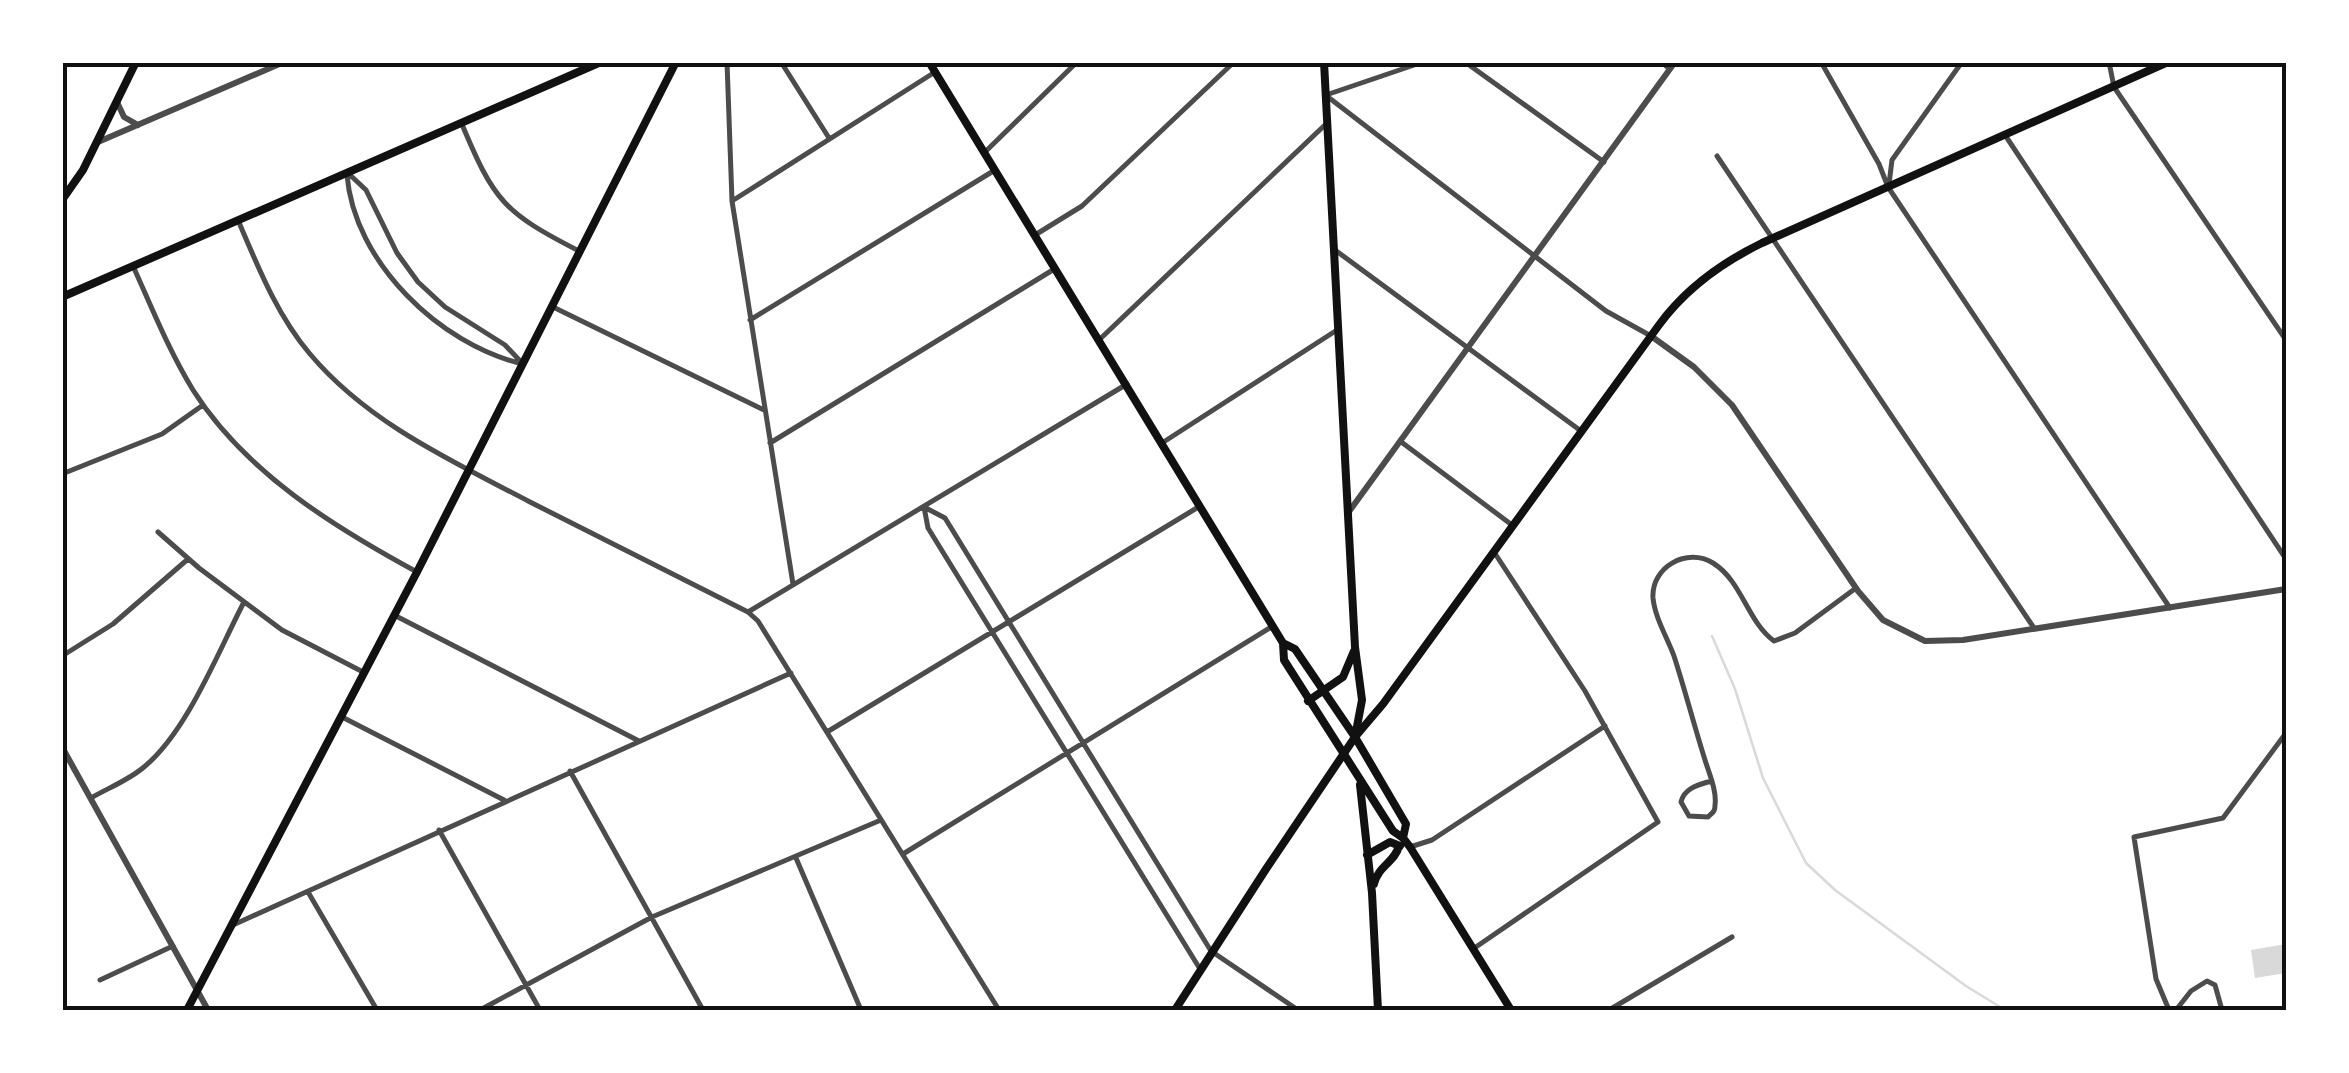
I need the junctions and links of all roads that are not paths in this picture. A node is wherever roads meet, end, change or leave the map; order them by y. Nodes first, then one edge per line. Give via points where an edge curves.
1 (136, 62) edge
2 (284, 62) edge
3 (602, 62) edge
4 (676, 62) edge
5 (726, 62) edge
6 (781, 62) edge
7 (929, 62) edge
8 (1077, 62) edge
9 (1234, 62) edge
10 (1324, 62) edge
11 (1423, 62) edge
12 (1465, 62) edge
13 (1661, 62) edge
14 (1821, 62) edge
15 (1962, 62) edge
16 (2109, 62) edge
17 (2168, 62) edge
18 (1673, 66) edge
19 (936, 72) junction
20 (2114, 86) junction
21 (1326, 95) junction
22 (117, 102) junction
23 (461, 122) junction
24 (1327, 123) junction
25 (138, 125) junction
26 (2005, 136) junction
27 (829, 138) junction
28 (98, 142) junction
29 (984, 153) junction
30 (1717, 156) dead end
31 (1604, 162) junction
32 (995, 170) junction
33 (346, 172) junction
34 (1888, 187) junction
35 (62, 200) edge
36 (732, 201) junction
37 (238, 220) junction
38 (1035, 235) junction
39 (1770, 239) junction
40 (1335, 250) junction
41 (582, 252) junction
42 (1536, 256) junction
43 (133, 266) junction
44 (1056, 268) junction
45 (62, 297) edge
46 (553, 307) junction
47 (451, 312) junction
48 (750, 320) junction
49 (440, 322) junction
50 (1340, 328) junction
51 (1651, 336) junction
52 (1099, 340) junction
53 (2286, 340) edge
54 (1468, 347) junction
55 (523, 364) junction
56 (1126, 384) junction
57 (204, 405) junction
58 (764, 410) junction
59 (1581, 431) junction
60 (1400, 441) junction
61 (1162, 442) junction
62 (770, 443) junction
63 (468, 470) junction
64 (62, 474) edge
65 (1200, 506) junction
66 (924, 507) junction
67 (1348, 513) junction
68 (1512, 525) junction
69 (158, 532) dead end
70 (1494, 552) junction
71 (188, 559) junction
72 (2286, 559) edge
73 (417, 572) junction
74 (793, 584) junction
75 (1856, 588) junction
76 (2286, 589) edge
77 (244, 602) junction
78 (2170, 608) junction
79 (748, 612) junction
80 (394, 615) junction
81 (1009, 622) junction
82 (1273, 626) junction
83 (2034, 628) junction
84 (991, 632) junction
85 (1284, 643) junction
86 (1356, 647) junction
87 (62, 656) edge
88 (363, 672) junction
89 (791, 673) junction
90 (1324, 690) junction
91 (1308, 701) junction
92 (340, 716) junction
93 (1605, 726) junction
94 (827, 732) junction
95 (2286, 733) edge
96 (1356, 737) junction
97 (639, 741) junction
98 (1084, 742) junction
99 (62, 748) edge
100 (1067, 753) junction
101 (1344, 756) junction
102 (570, 770) junction
103 (1359, 780) junction
104 (1711, 781) junction
105 (91, 798) junction
106 (504, 800) junction
107 (881, 820) junction
108 (439, 830) junction
109 (1404, 844) junction
110 (902, 854) junction
111 (1367, 855) junction
112 (796, 858) junction
113 (307, 891) junction
114 (1372, 893) junction
115 (652, 917) junction
116 (231, 926) junction
117 (1732, 937) dead end
118 (173, 946) junction
119 (1473, 948) junction
120 (1211, 951) junction
121 (1200, 969) junction
122 (100, 980) dead end
123 (526, 986) junction
124 (198, 991) junction
125 (187, 1010) edge
126 (208, 1010) edge
127 (377, 1010) edge
128 (480, 1010) edge
129 (540, 1010) edge
130 (703, 1010) edge
131 (861, 1010) edge
132 (999, 1010) edge
133 (1175, 1010) edge
134 (1298, 1010) edge
135 (1378, 1010) edge
136 (1511, 1010) edge
137 (1609, 1010) edge
138 (2172, 1010) edge
139 (2222, 1010) edge

1 - 22 main road
2 - 25 street
3 - 23 main road
4 - 41 main road
5 - 36 street
6 - 27 street
7 - 19 main road
8 - 29 street
9 - 38 street via 1082,206
10 - 21 main road
11 - 21 street
12 - 31 street
13 - 18 street
14 - 34 street
15 - 34 street via 1892,160
16 - 20 street
17 - 20 main road
18 - 31 street
19 - 27 street
19 - 29 main road
20 - 26 main road
20 - 53 street
21 - 24 main road
21 - 42 street
22 - 25 street
22 - 28 main road
23 - 33 main road
23 - 41 street via 502,203
24 - 40 main road
24 - 52 street
25 - 28 street
26 - 34 main road
26 - 72 street
27 - 36 street
28 - 35 main road
29 - 32 main road
30 - 39 street
31 - 42 street
32 - 38 main road
32 - 48 street
33 - 37 main road
33 - 47 street via 366,190 404,264
33 - 49 street via 348,197 377,257
34 - 39 main road
34 - 78 street
36 - 48 street
37 - 43 main road
37 - 63 street via 271,295 320,365 381,419
38 - 44 main road
39 - 51 main road via 1698,282
39 - 83 street
40 - 50 main road
40 - 54 street
41 - 46 main road
42 - 51 street via 1606,311
42 - 54 street
43 - 45 main road
43 - 57 street via 172,355
44 - 52 main road
44 - 62 street
46 - 55 main road
46 - 58 street
47 - 49 street
47 - 55 street
48 - 58 street
49 - 55 street
50 - 61 street
50 - 67 main road
51 - 59 main road
51 - 75 street via 1704,376 1737,412
52 - 56 main road
54 - 59 street
54 - 60 street
55 - 63 main road
56 - 61 main road
56 - 66 street
57 - 64 street via 162,434
57 - 73 street via 230,436 338,529
58 - 62 street
59 - 68 main road
60 - 67 street
60 - 68 street
61 - 65 main road
62 - 74 street
63 - 73 main road
63 - 79 street
65 - 81 street
65 - 82 main road
66 - 74 street
66 - 81 street via 945,518
66 - 84 street via 928,528
67 - 86 main road
68 - 70 main road
69 - 71 street
70 - 93 street
70 - 96 main road
71 - 77 street
71 - 87 street via 114,624
73 - 80 main road
74 - 79 street
75 - 83 street via 1889,624 1925,641
75 - 104 street via 1774,641 1710,561 1683,558 1660,574 1655,608
76 - 78 street
77 - 88 street
77 - 105 street via 164,748 141,770
78 - 83 street
79 - 89 street
80 - 88 main road
80 - 97 street
81 - 84 street
81 - 98 street
82 - 85 main road
82 - 98 street
84 - 94 street
84 - 100 street
85 - 90 main road
85 - 91 main road via 1284,660
86 - 90 main road via 1342,677
86 - 96 main road via 1362,700
88 - 92 main road
89 - 94 street
89 - 97 street
90 - 91 main road
90 - 96 main road
91 - 101 main road
92 - 106 street
92 - 116 main road
93 - 109 street via 1432,840
93 - 119 street via 1658,822
94 - 107 street
95 - 138 street via 2224,818 2134,837 2156,978
96 - 101 main road
96 - 109 main road via 1406,824
97 - 102 street
98 - 100 street
98 - 120 street
99 - 105 street
100 - 110 street
100 - 121 street
101 - 103 main road
101 - 120 main road
102 - 106 street
102 - 115 street
103 - 109 main road
103 - 111 main road
104 - 104 street via 1713,812 1704,819 1689,816 1683,796
105 - 118 street
106 - 108 street
107 - 110 street
107 - 112 street
108 - 113 street
108 - 123 street
109 - 111 main road via 1390,842
109 - 114 main road via 1378,870
109 - 119 main road
110 - 132 street
111 - 114 main road
112 - 115 street
112 - 131 street
113 - 116 street
113 - 127 street
114 - 135 main road
115 - 123 street
115 - 130 street
116 - 124 main road
117 - 137 street
118 - 122 street
118 - 124 street
119 - 136 main road
120 - 121 main road
120 - 134 street
121 - 133 main road
123 - 128 street
123 - 129 street
124 - 125 main road
124 - 126 street
138 - 139 street via 2206,981 2215,986

